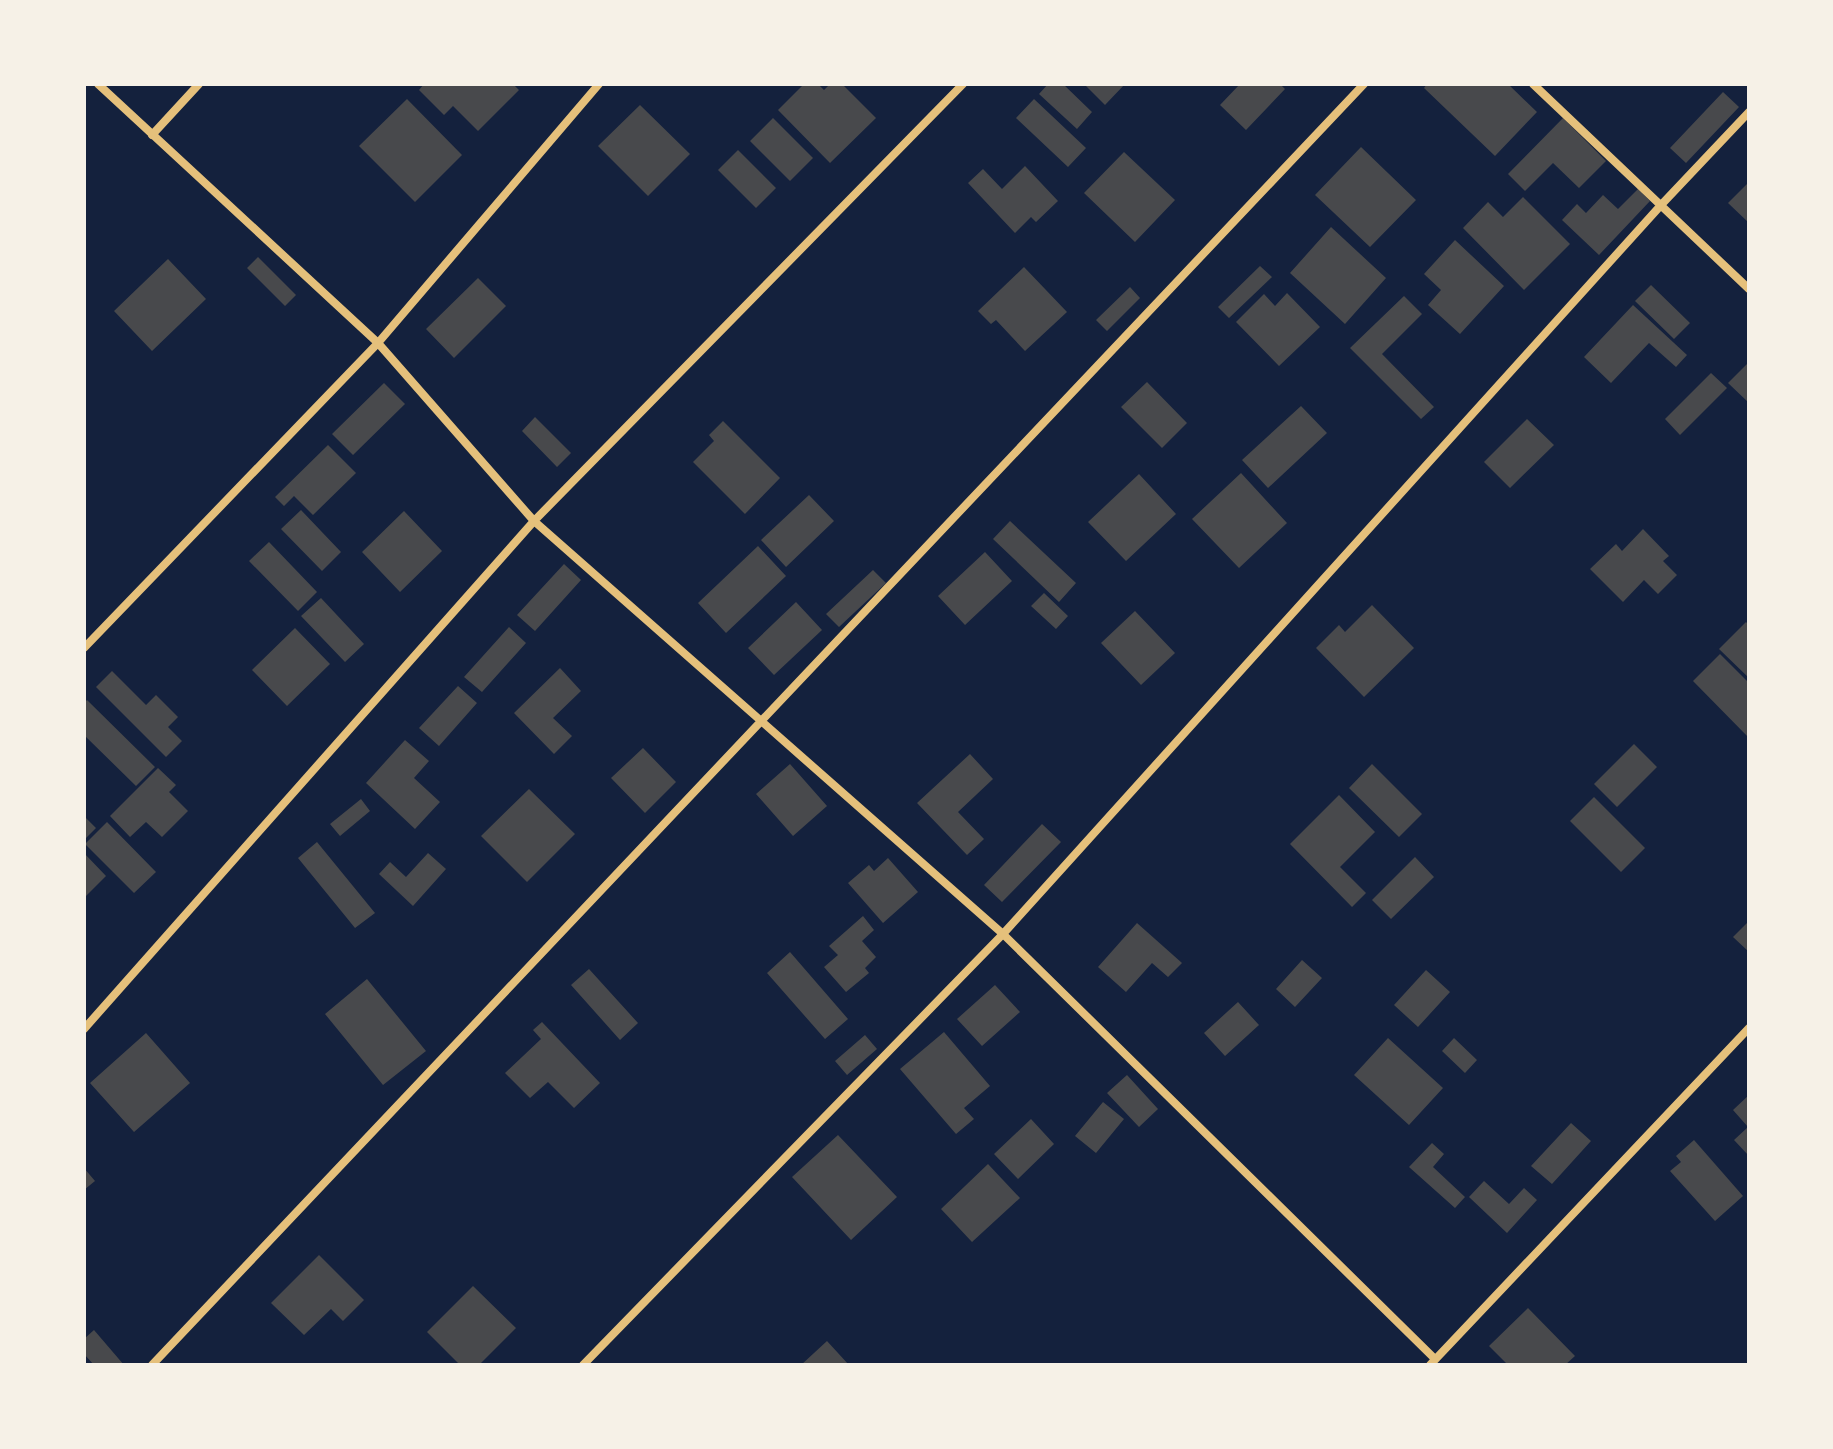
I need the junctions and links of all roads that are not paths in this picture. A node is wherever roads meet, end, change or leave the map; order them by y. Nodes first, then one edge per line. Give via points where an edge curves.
1 (98, 84) edge
2 (199, 84) edge
3 (599, 84) edge
4 (963, 84) edge
5 (1364, 84) edge
6 (1533, 84) edge
7 (1749, 112) edge
8 (152, 135) junction
9 (1662, 204) junction
10 (1749, 289) edge
11 (378, 343) junction
12 (534, 521) junction
13 (84, 648) edge
14 (761, 721) junction
15 (1003, 934) junction
16 (1749, 1028) edge
17 (84, 1029) edge
18 (1432, 1362) edge
19 (152, 1365) edge
20 (583, 1365) edge

1 - 8 street
2 - 8 street
3 - 11 street
4 - 12 street
5 - 14 street
6 - 9 street
7 - 9 street
8 - 11 street
9 - 10 street
9 - 15 street
11 - 12 street
11 - 13 street
12 - 14 street
12 - 17 street
14 - 15 street
14 - 19 street
15 - 18 street
15 - 20 street
16 - 18 street

